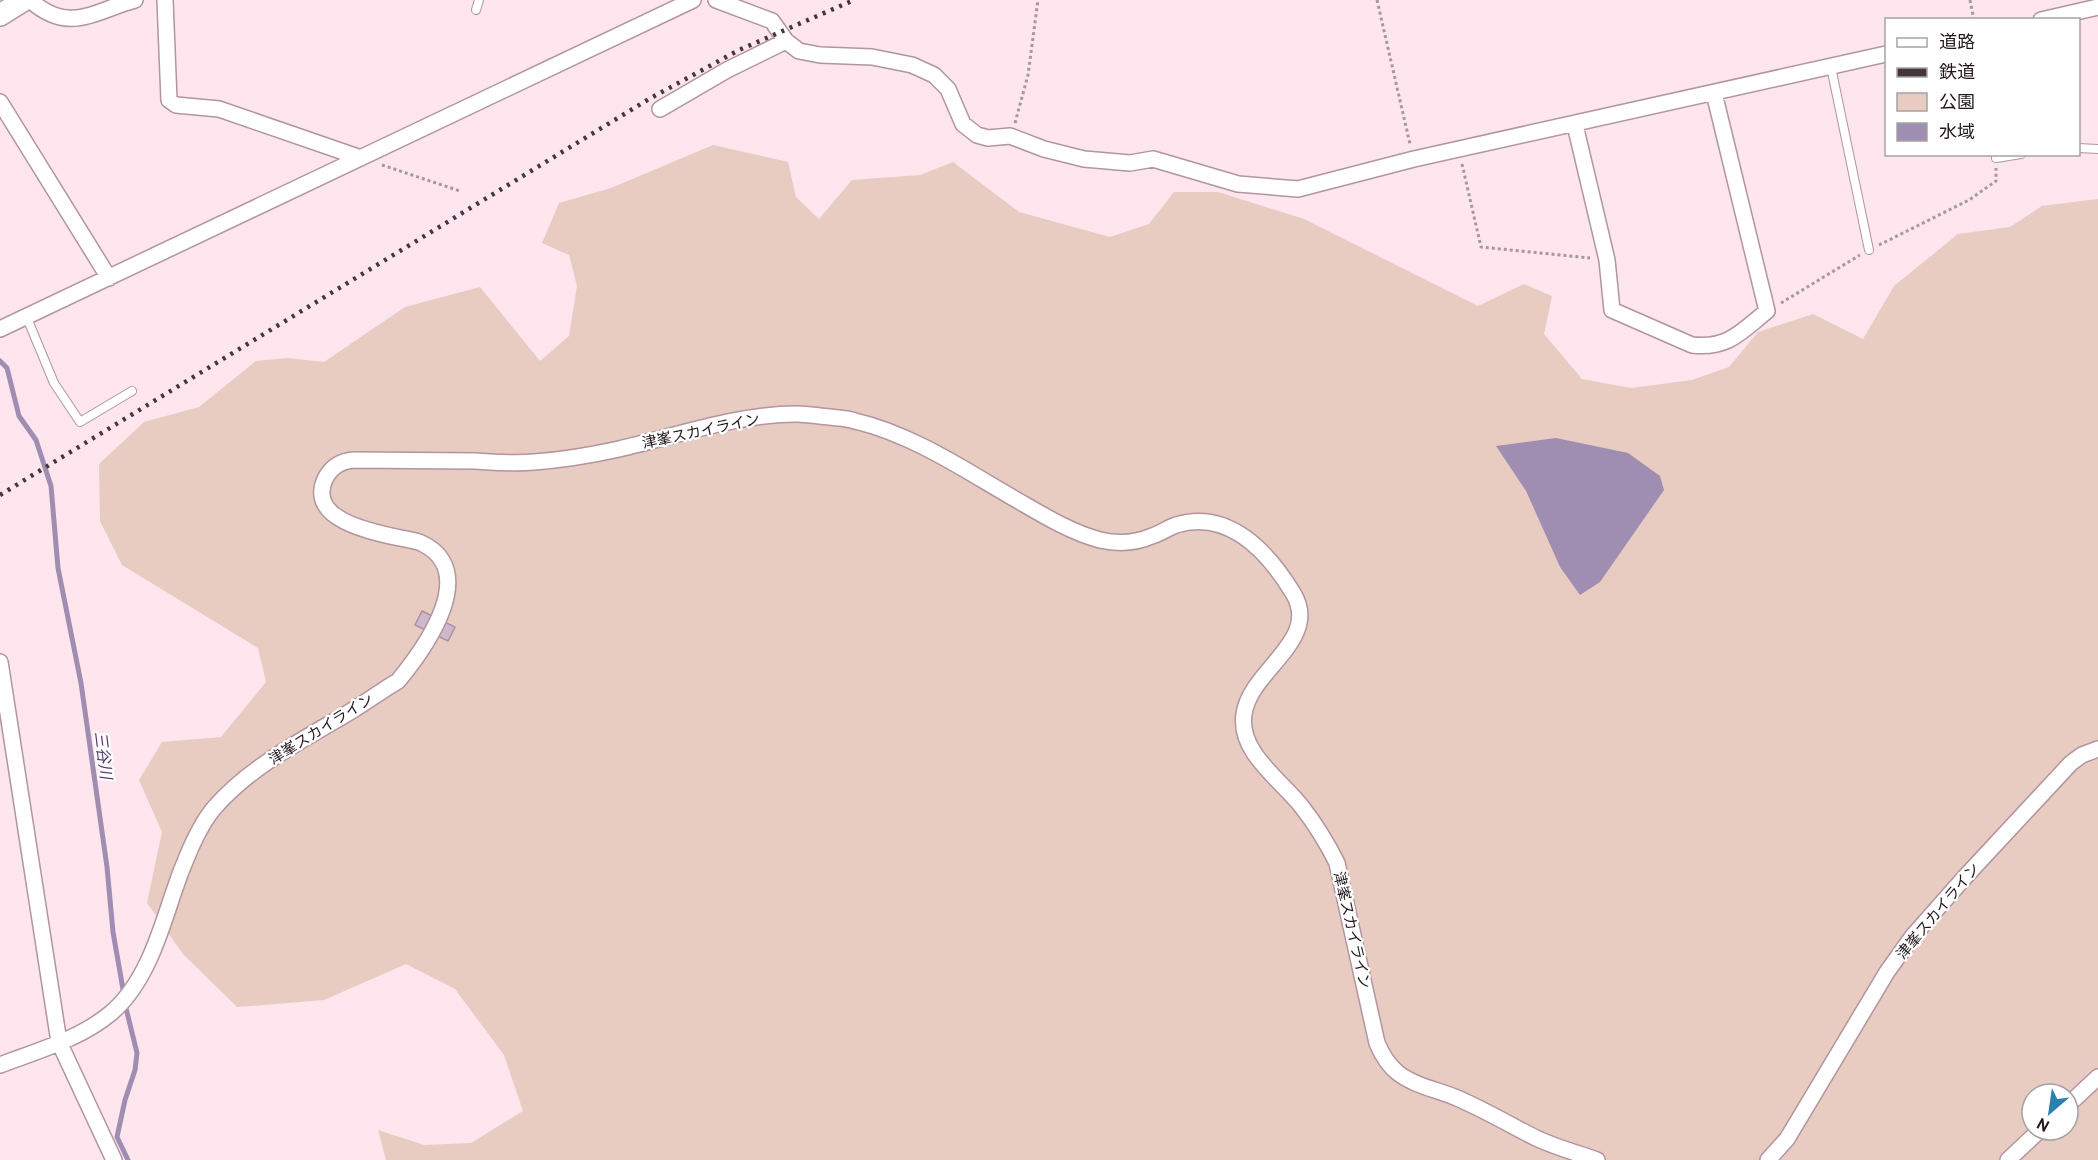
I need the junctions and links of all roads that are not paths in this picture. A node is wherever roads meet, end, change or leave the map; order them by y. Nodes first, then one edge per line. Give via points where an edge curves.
1 (135, 0) edge
2 (165, 0) edge
3 (479, 0) edge
4 (693, 0) edge
5 (716, 0) edge
6 (16, 4) edge
7 (2098, 7) edge
8 (476, 10) dead end
9 (2050, 18) edge
10 (786, 41) junction
11 (1885, 54) edge
12 (1831, 67) junction
13 (1714, 93) junction
14 (0, 102) edge
15 (660, 109) dead end
16 (1575, 125) junction
17 (2080, 148) edge
18 (2098, 148) edge
19 (362, 158) junction
20 (1869, 250) road end
21 (109, 278) junction
22 (27, 318) junction
23 (0, 329) edge
24 (132, 391) dead end
25 (0, 662) edge
26 (2098, 749) edge
27 (59, 1042) junction
28 (0, 1065) edge
29 (2098, 1077) edge
30 (2080, 1094) edge
31 (2027, 1142) edge
32 (114, 1160) edge
33 (1597, 1160) edge
34 (1768, 1160) edge
35 (2008, 1160) edge

1 - 6 street via 74,20
2 - 19 street via 169,100 176,105 219,109
3 - 8 lane
4 - 19 street
5 - 10 street via 772,21
7 - 9 street
10 - 15 street
10 - 16 street via 799,51 872,57 912,65 934,75 948,89 963,124 977,135 1010,136 1084,159 1130,163 1153,159 1238,184 1298,189 1414,159
11 - 12 street
12 - 13 street
12 - 20 lane
13 - 16 street
13 - 16 street via 1767,311 1723,344 1692,345 1612,310 1607,260
14 - 21 street
17 - 18 lane
19 - 21 street
21 - 22 street
22 - 23 street
22 - 24 lane via 54,382 80,422
25 - 27 street
26 - 34 street, 津峯スカイライン via 2071,763 1912,937 1787,1139
27 - 28 street, 津峯スカイライン
27 - 32 street
27 - 33 street, 津峯スカイライン via 111,1013 137,981 188,854 213,809 243,779 398,681 434,627 448,591 448,573 441,556 419,542 350,524 329,511 323,496 324,484 336,464 354,460 533,462 615,450 756,417 797,414 853,420 892,433 1040,513 1100,540 1138,542 1173,526 1205,522 1240,533 1256,544 1294,594 1301,616 1293,638 1249,698 1243,727 1263,764 1324,836 1337,863 1382,1054 1389,1065 1413,1082 1478,1107 1538,1139
29 - 30 street
31 - 35 street

